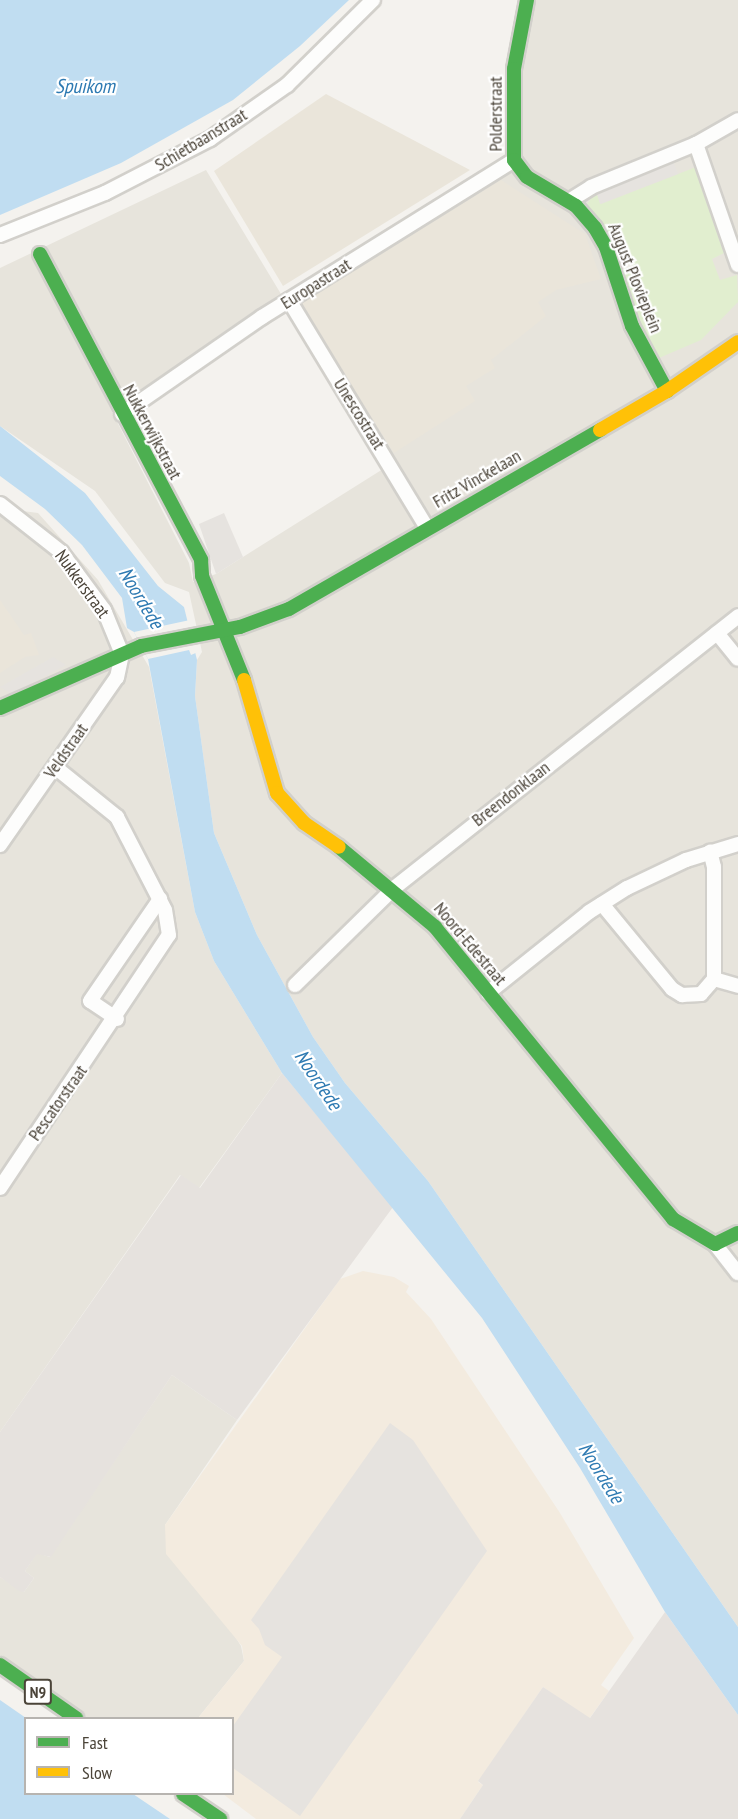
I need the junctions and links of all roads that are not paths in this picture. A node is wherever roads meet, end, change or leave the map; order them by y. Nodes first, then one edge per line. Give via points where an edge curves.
1 (373, 0) edge
2 (527, 0) edge
3 (738, 120) edge
4 (696, 144) junction
5 (514, 160) junction
6 (569, 201) junction
7 (0, 235) edge
8 (40, 254) dead end
9 (738, 265) edge
10 (289, 300) junction
11 (738, 342) edge
12 (667, 391) junction
13 (122, 414) junction
14 (0, 504) edge
15 (427, 528) junction
16 (738, 616) edge
17 (225, 629) junction
18 (717, 633) junction
19 (122, 654) junction
20 (738, 659) edge
21 (0, 708) edge
22 (55, 767) junction
23 (738, 844) edge
24 (0, 845) edge
25 (710, 851) junction
26 (394, 888) junction
27 (160, 899) junction
28 (602, 904) junction
29 (714, 979) junction
30 (295, 985) dead end
31 (738, 986) edge
32 (488, 993) junction
33 (117, 1019) junction
34 (0, 1188) edge
35 (738, 1233) edge
36 (715, 1244) junction
37 (738, 1273) edge
38 (0, 1665) edge
39 (73, 1717) edge
40 (184, 1795) edge
41 (220, 1819) edge

1 - 7 street, Schietbaanstraat via 287,85 210,139 105,193
2 - 5 street, Polderstraat via 514,69
3 - 4 street
4 - 6 street via 591,187
4 - 9 street
5 - 6 street, Polderstraat via 535,184
5 - 10 street, Europastraat
6 - 12 street, August Plovieplein via 583,212 601,237 632,326
8 - 13 street, Nukkerwijkstraat
10 - 13 street, Europastraat
10 - 15 street, Unescostraat
11 - 12 street, Fritz Vinckelaan
12 - 15 street, Fritz Vinckelaan
13 - 17 street, Nukkerwijkstraat via 201,560 208,592
14 - 19 street, Nukkerstraat via 61,552 104,610
15 - 17 street, Fritz Vinckelaan via 289,609
16 - 18 street, Breendonklaan
17 - 19 street, Fritz Vinckelaan via 141,646
17 - 26 street, Noord-Edestraat via 277,794 304,823
18 - 20 street
18 - 26 street, Breendonklaan
19 - 21 street, Fritz Vinckelaan
19 - 22 street, Veldstraat via 117,677
22 - 24 street, Veldstraat
22 - 27 street, Pescatorstraat via 117,817
23 - 25 street
25 - 28 street via 650,875
25 - 29 street via 714,867
26 - 30 street, Breendonklaan
26 - 32 street, Noord-Edestraat via 435,927
27 - 33 street, Pescatorstraat via 168,918 167,942
27 - 33 street via 90,1000
28 - 29 street via 677,993 701,994
28 - 32 street
29 - 31 street
32 - 36 street, Noord-Edestraat via 649,1195 672,1219
33 - 34 street, Pescatorstraat
35 - 36 street
36 - 37 street
38 - 39 street, N9
40 - 41 street

